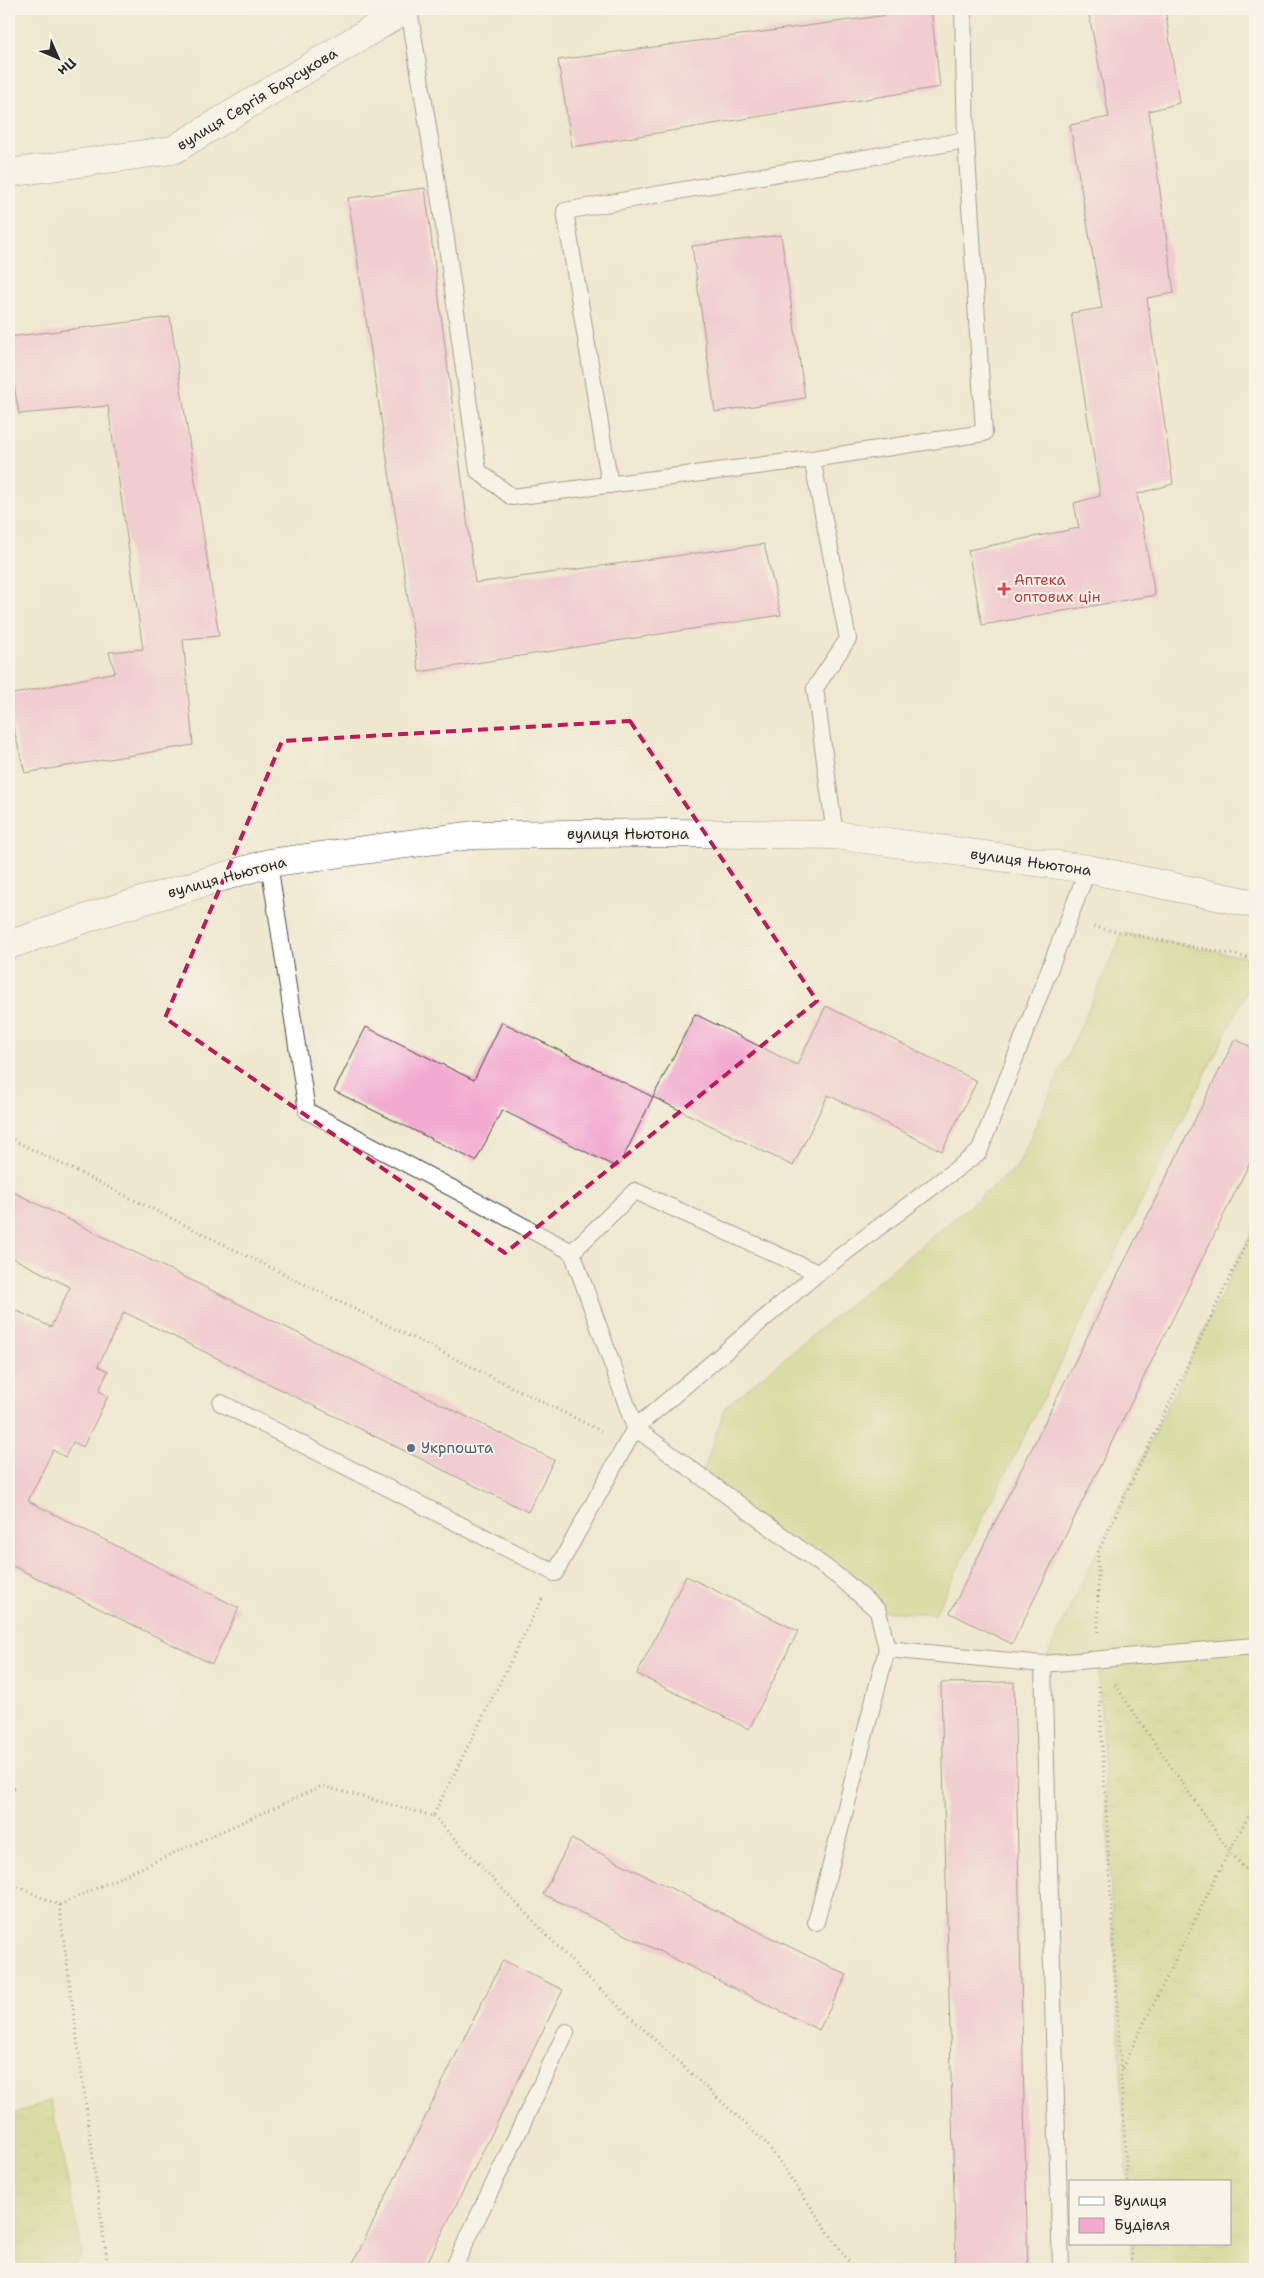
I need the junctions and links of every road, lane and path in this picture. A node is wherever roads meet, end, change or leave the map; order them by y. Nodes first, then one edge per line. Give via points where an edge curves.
1 (408, 9) edge
2 (963, 9) edge
3 (966, 140) junction
4 (9, 173) edge
5 (812, 460) junction
6 (610, 485) junction
7 (835, 835) junction
8 (269, 863) junction
9 (1088, 869) junction
10 (1255, 904) edge
11 (1068, 922) junction
12 (9, 945) edge
13 (1255, 959) edge
14 (9, 1138) edge
15 (1255, 1226) edge
16 (572, 1252) junction
17 (818, 1273) junction
18 (221, 1403) dead end
19 (635, 1428) junction
20 (626, 1444) junction
21 (555, 1573) junction
22 (1255, 1646) edge
23 (887, 1649) junction
24 (1098, 1659) junction
25 (1043, 1664) junction
26 (1255, 1805) edge
27 (433, 1816) junction
28 (1230, 1851) junction
29 (1255, 1879) edge
30 (9, 1883) edge
31 (59, 1906) junction
32 (816, 1922) dead end
33 (566, 2032) dead end
34 (1121, 2070) junction
35 (1127, 2180) edge
36 (1131, 2246) edge
37 (108, 2269) edge
38 (453, 2269) edge
39 (854, 2269) edge
40 (1060, 2269) edge
41 (1132, 2269) edge

1 - 4 street, вулиця Сергія Барсукова via 173,150
1 - 6 lane via 446,239 478,471 512,497
2 - 3 lane
3 - 5 lane via 984,432
3 - 6 lane via 565,211
5 - 6 lane
5 - 7 lane via 848,640 815,688
7 - 8 street, вулиця Ньютона via 473,835
7 - 9 street, вулиця Ньютона
8 - 12 street, вулиця Ньютона via 105,912
8 - 16 lane via 307,1111
9 - 10 street, вулиця Ньютона
9 - 11 lane
11 - 13 path
11 - 17 lane via 979,1152
14 - 20 path
15 - 24 path via 1098,1552
16 - 17 lane via 635,1190
16 - 19 lane
17 - 19 lane
18 - 21 lane
19 - 20 lane
19 - 23 lane via 851,1587 878,1611
20 - 21 lane
21 - 27 path
22 - 24 lane
23 - 25 lane
23 - 32 lane
24 - 25 lane
24 - 28 path
24 - 34 path
25 - 40 lane
26 - 28 path
27 - 31 path via 322,1786
27 - 39 path via 583,1973 767,2144
28 - 29 path
28 - 34 path
30 - 31 path
31 - 37 path
33 - 38 lane
34 - 35 path
36 - 41 path

